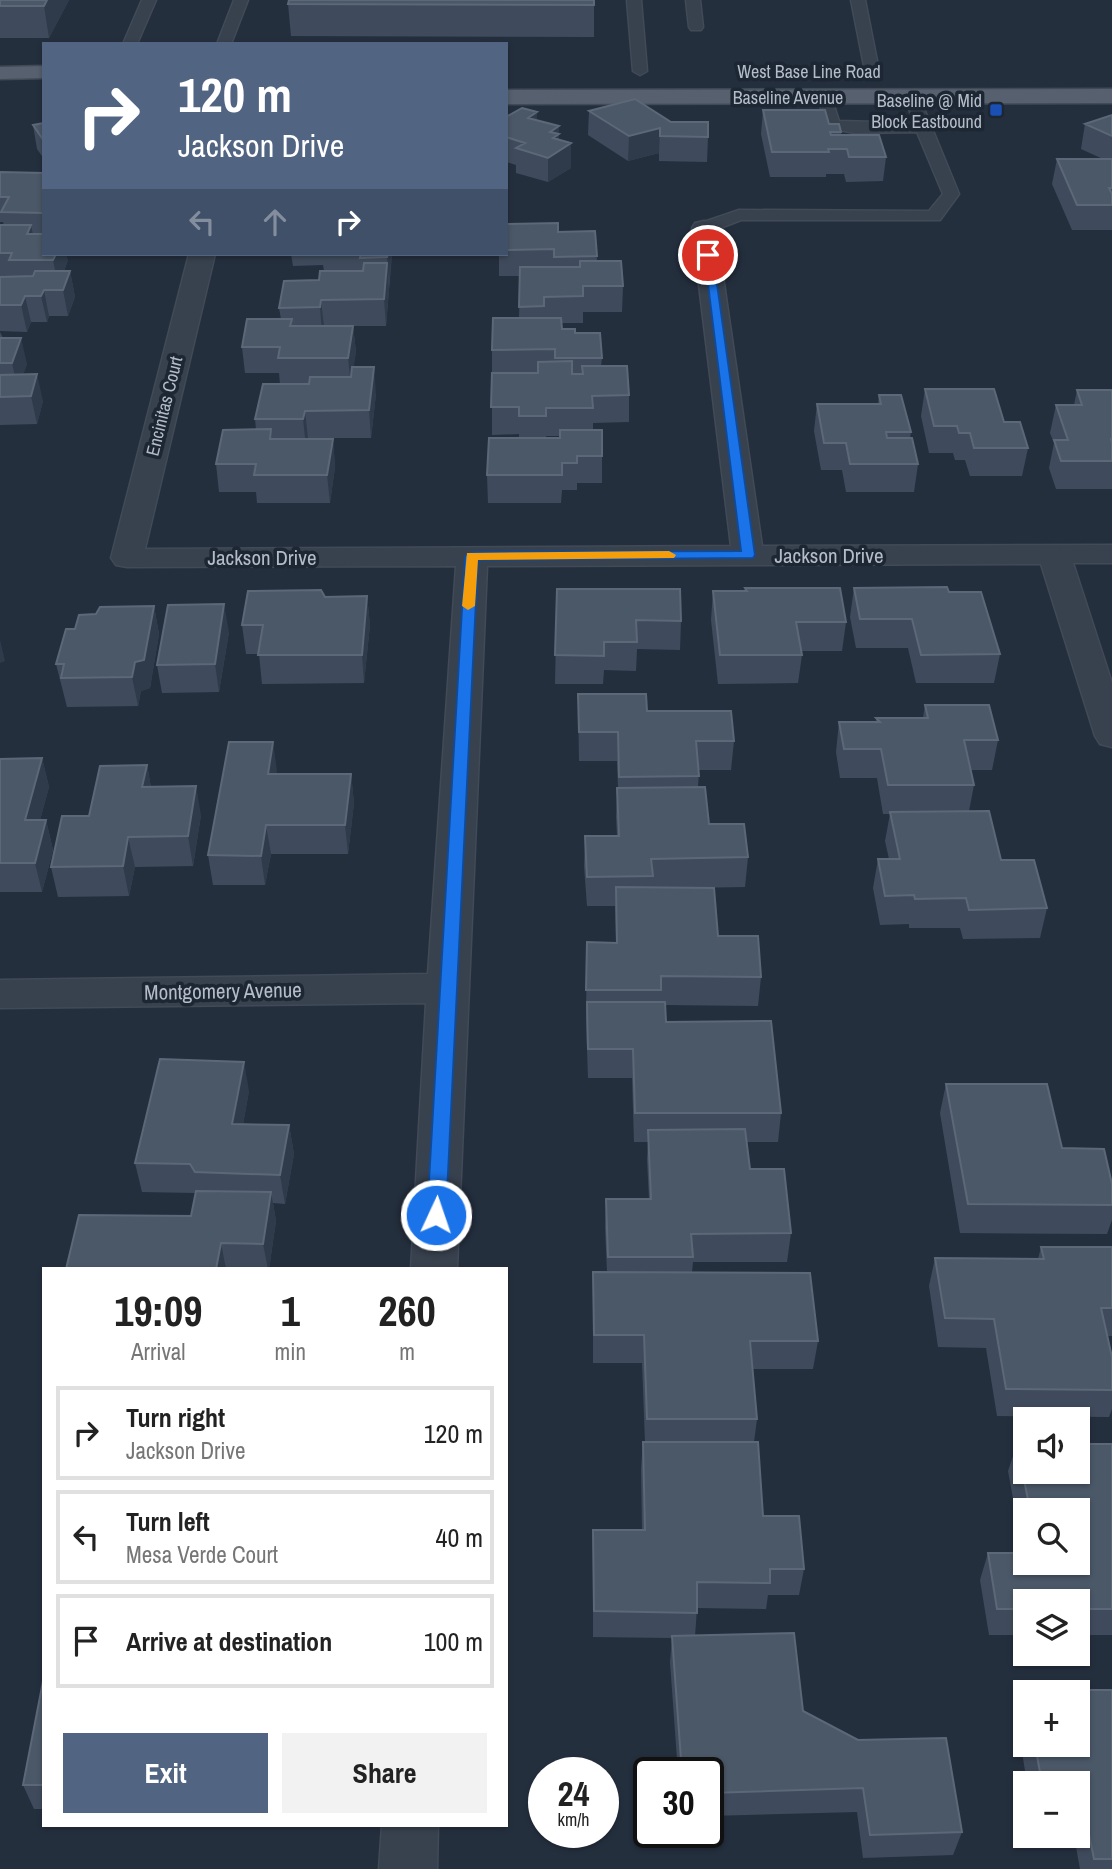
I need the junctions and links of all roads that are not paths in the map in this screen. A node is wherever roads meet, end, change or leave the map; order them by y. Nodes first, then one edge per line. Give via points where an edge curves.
1 (149, 0) edge
2 (241, 0) edge
3 (634, 0) edge
4 (693, 0) edge
5 (858, 0) edge
6 (696, 27) dead end
7 (131, 42) edge
8 (225, 42) edge
9 (613, 71) dead end
10 (640, 71) junction
11 (664, 71) dead end
12 (845, 71) dead end
13 (872, 71) junction
14 (898, 71) dead end
15 (0, 72) edge
16 (42, 72) edge
17 (1112, 96) edge
18 (508, 97) edge
19 (824, 97) junction
20 (914, 97) junction
21 (922, 127) junction
22 (704, 228) joint
23 (202, 256) edge
24 (1054, 554) junction
25 (1112, 554) edge
26 (748, 555) junction
27 (472, 556) junction
28 (127, 558) joint
29 (1112, 736) edge
30 (447, 988) junction
31 (0, 993) edge
32 (434, 1267) edge
33 (410, 1827) edge
34 (408, 1869) edge

1 - 7 lane
2 - 8 lane
3 - 10 lane
4 - 6 lane
5 - 13 lane
9 - 10 main road
10 - 11 main road
12 - 13 main road, West Base Line Road
13 - 14 main road, West Base Line Road
15 - 16 main road
17 - 20 main road, Baseline Avenue
18 - 19 main road, Baseline Avenue
19 - 20 main road, Baseline Avenue
19 - 21 lane via 834,125
20 - 21 lane
21 - 22 lane via 951,194 934,216 739,215
22 - 26 street
23 - 28 street, Encinitas Court
24 - 25 street, Jackson Drive
24 - 26 street, Jackson Drive
24 - 29 street
26 - 27 street, Jackson Drive
27 - 28 street, Jackson Drive
27 - 30 street
30 - 31 street, Montgomery Avenue
30 - 32 street
33 - 34 street

